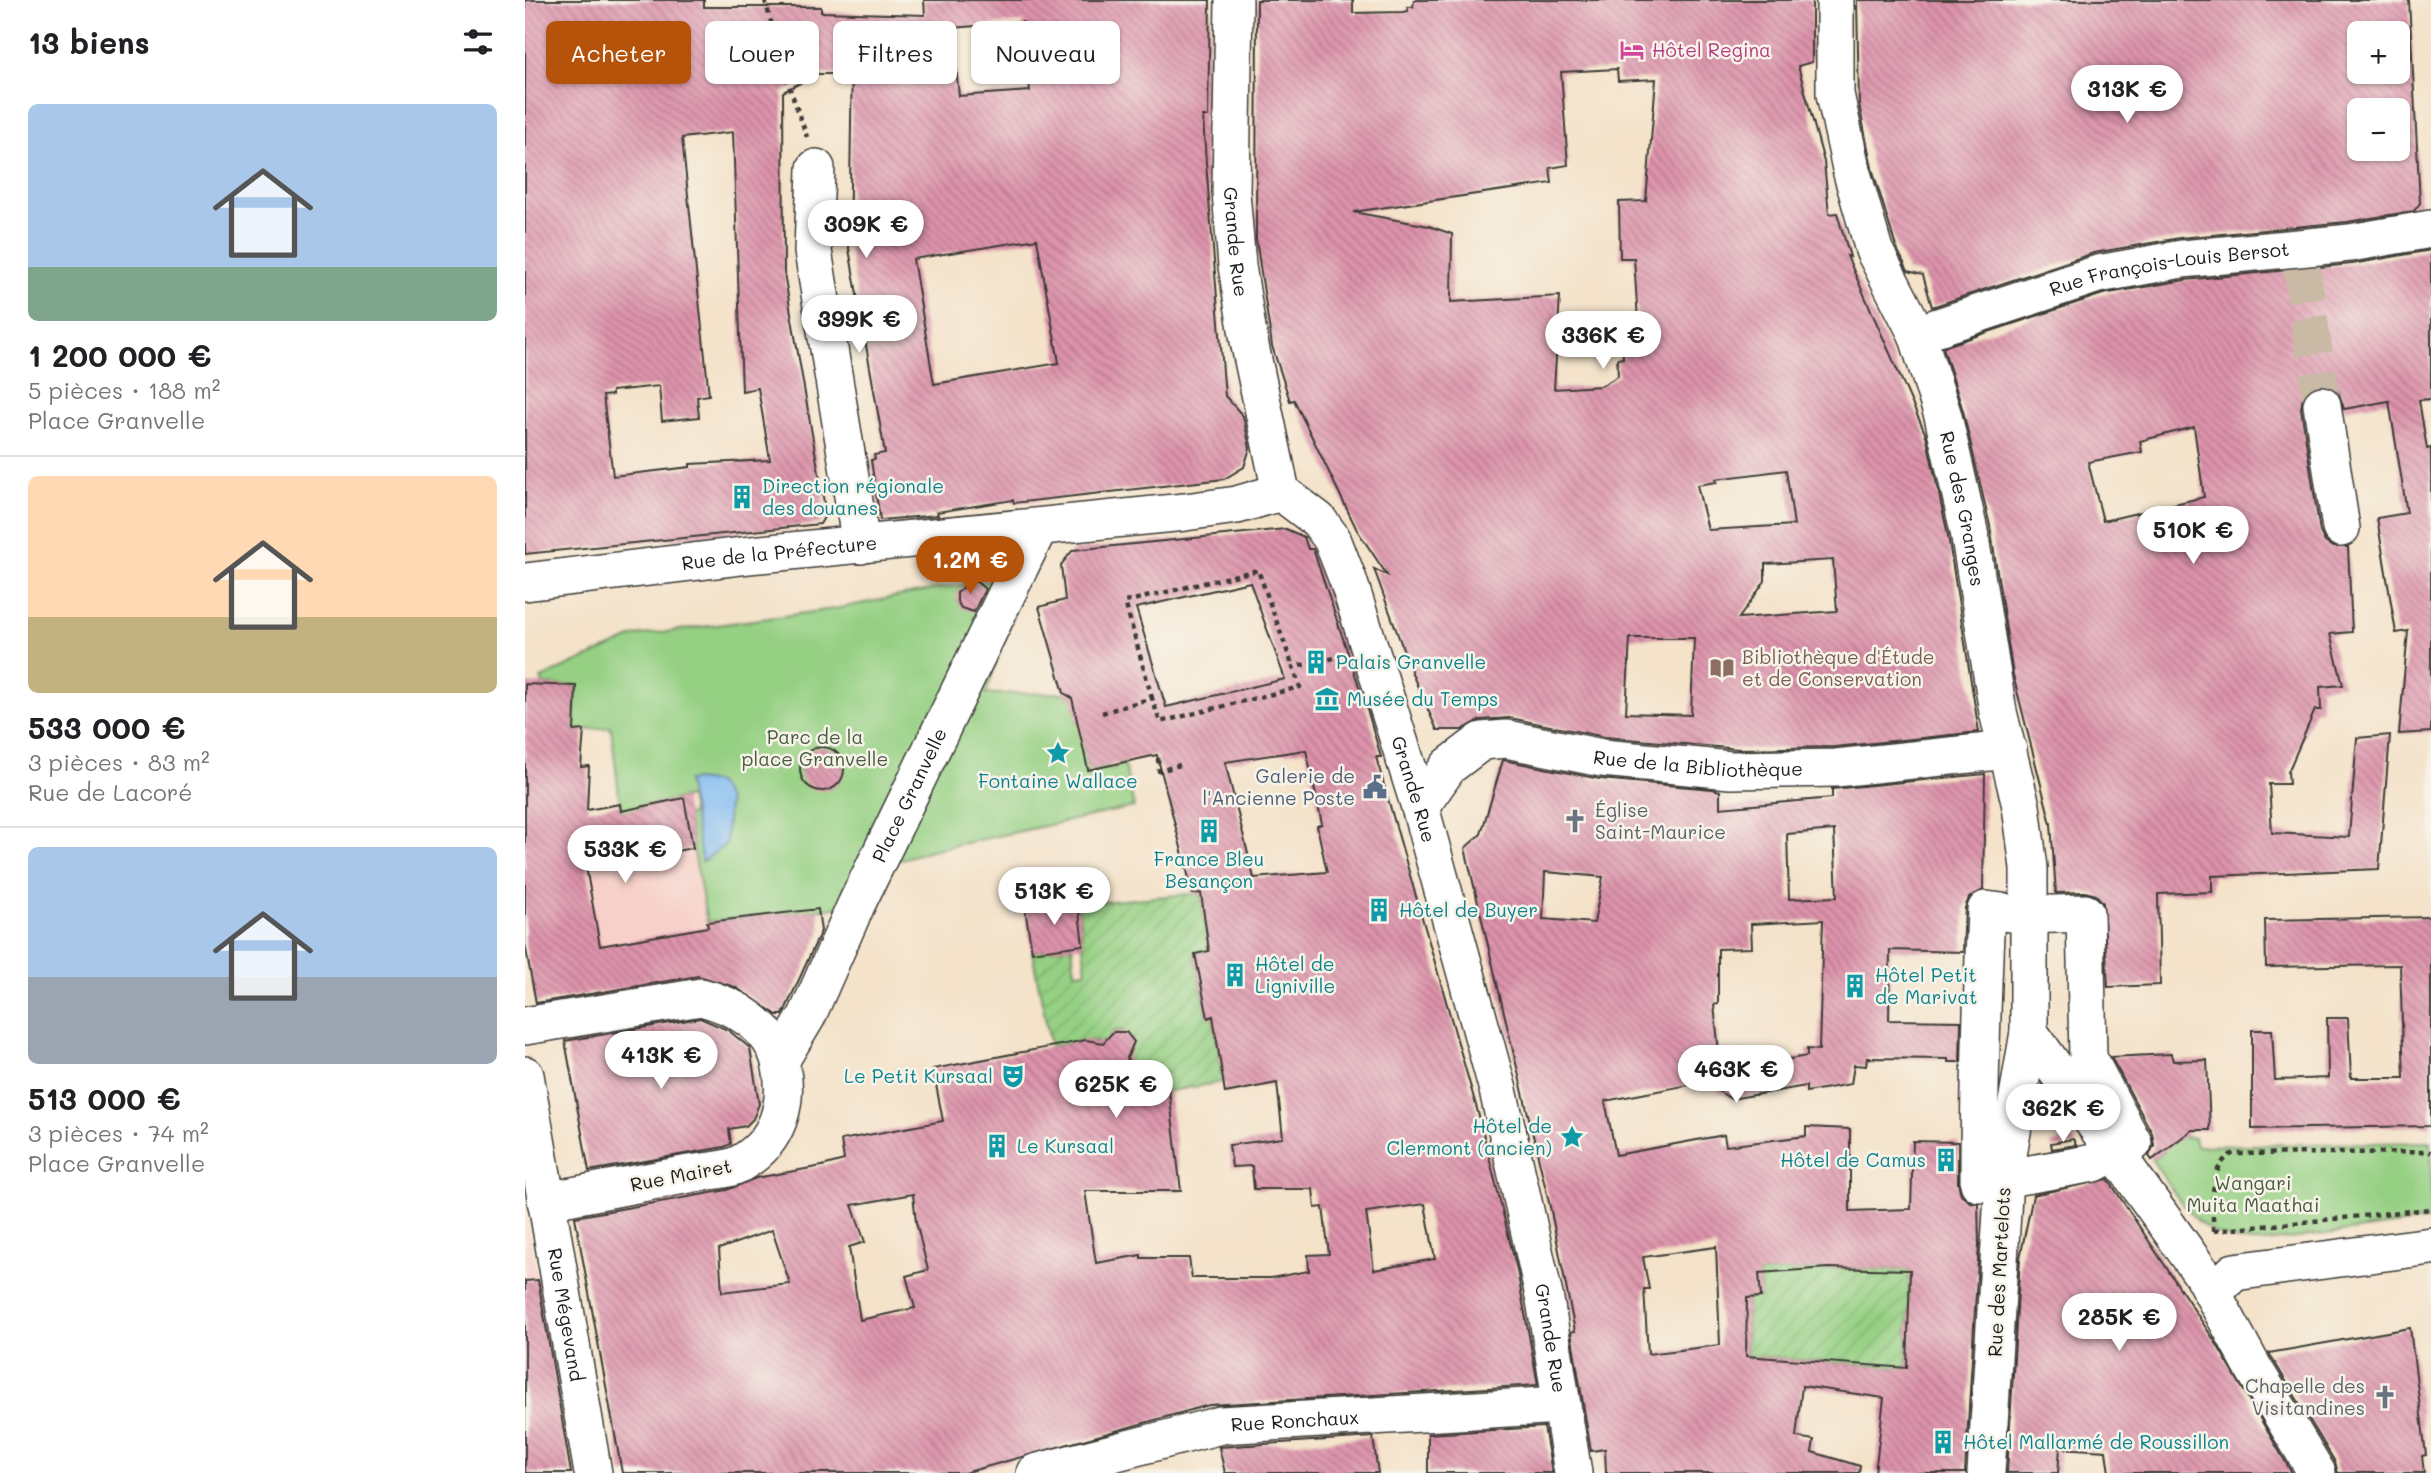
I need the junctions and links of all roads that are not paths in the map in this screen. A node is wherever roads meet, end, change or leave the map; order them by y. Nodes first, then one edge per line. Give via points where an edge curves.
1 (1234, 0) edge
2 (1835, 0) edge
3 (813, 158) road end
4 (2431, 229) edge
5 (1917, 334) junction
6 (2322, 405) tunnel mouth
7 (1281, 492) junction
8 (1039, 527) junction
9 (2341, 528) dead end
10 (861, 545) junction
11 (525, 582) edge
12 (2007, 750) junction
13 (1420, 807) junction
14 (2031, 915) junction
15 (525, 1026) edge
16 (2029, 1031) junction
17 (780, 1061) junction
18 (525, 1075) edge
19 (2078, 1098) junction
20 (2019, 1107) junction
21 (2115, 1153) junction
22 (2004, 1179) junction
23 (546, 1201) junction
24 (2431, 1246) edge
25 (2214, 1292) junction
26 (1561, 1405) junction
27 (593, 1473) edge
28 (1035, 1473) edge
29 (1573, 1473) edge
30 (1986, 1473) edge
31 (2317, 1473) edge

1 - 7 street, Grande Rue via 1231,192 1237,266
2 - 5 street, Rue des Granges via 1835,94 1852,173 1874,250
3 - 10 street via 813,251
4 - 5 street, Rue François-Louis Bersot via 2300,256 2182,259 2098,274
5 - 12 street, Rue des Granges via 1943,416 1969,531
6 - 9 street
7 - 8 street, Rue de la Préfecture via 1237,505
7 - 13 street, Grande Rue via 1318,520 1332,539
8 - 10 street, Rue de la Préfecture
8 - 17 street, Place Granvelle via 807,1016
10 - 11 street, Rue de la Préfecture
12 - 13 street, Rue de la Bibliothèque via 1836,768 1731,770 1602,758 1506,739 1482,741 1449,766
12 - 14 street, Rue des Granges via 2024,831
13 - 26 street, Grande Rue via 1499,1090 1516,1222 1545,1300
14 - 16 street, Rue des Granges
14 - 21 street via 2085,913 2088,1058 2133,1143
14 - 22 street via 1986,910 1979,1183
15 - 17 street via 701,997 722,1002 751,1019
16 - 19 street
16 - 20 street, Rue des Martelots
17 - 23 street, Rue Mairet via 784,1096 778,1127 768,1142 739,1165
18 - 23 street, Rue Mégevand
19 - 20 street
19 - 21 street
20 - 22 street, Rue des Martelots
21 - 22 street via 2094,1163
21 - 25 street
22 - 30 street, Rue des Martelots
23 - 27 street, Rue Mégevand
24 - 25 street via 2234,1272
25 - 31 street
26 - 28 street, Rue Ronchaux via 1221,1425
26 - 29 street, Grande Rue

